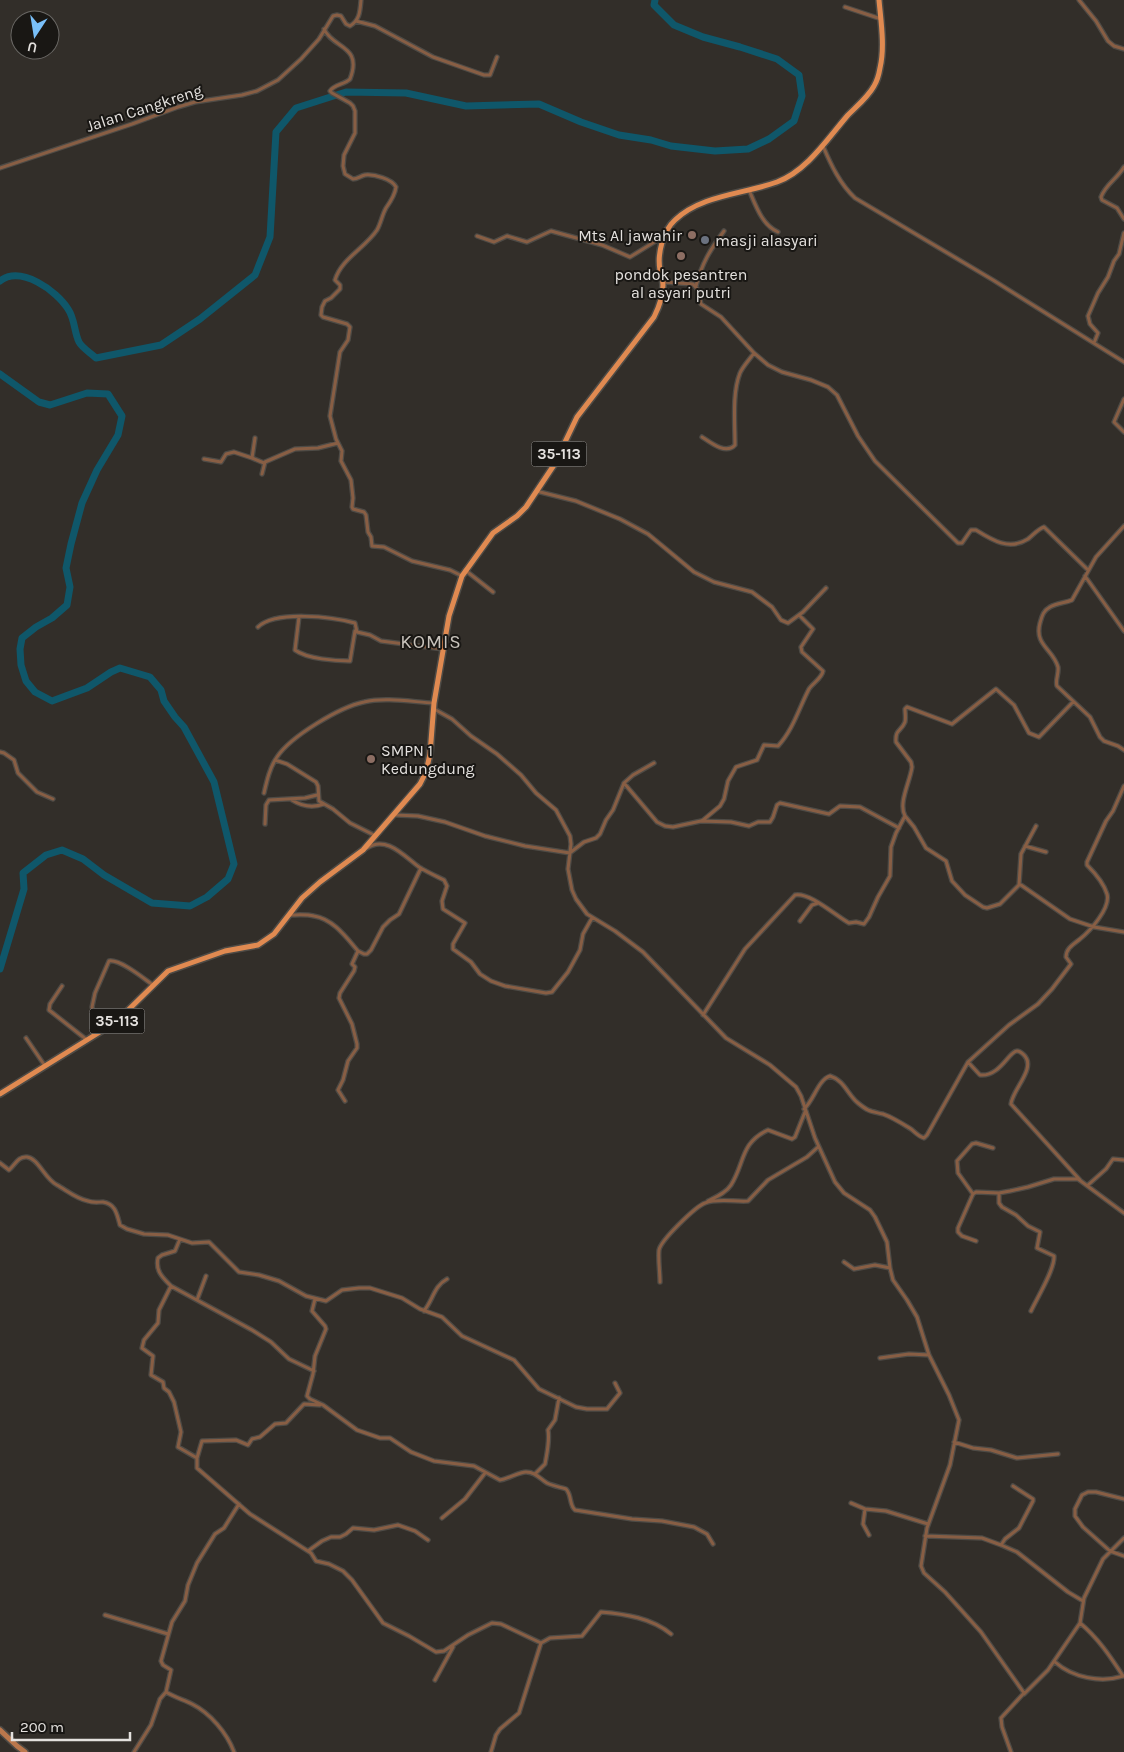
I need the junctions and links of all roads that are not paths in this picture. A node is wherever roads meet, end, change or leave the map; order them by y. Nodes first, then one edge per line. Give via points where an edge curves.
1 (361, 0) edge
2 (879, 0) edge
3 (1079, 0) edge
4 (844, 7) dead end
5 (880, 19) junction
6 (356, 21) junction
7 (324, 29) junction
8 (1124, 48) edge
9 (498, 57) dead end
10 (822, 145) junction
11 (1124, 167) edge
12 (0, 168) edge
13 (749, 190) junction
14 (1124, 219) edge
15 (724, 231) dead end
16 (778, 232) dead end
17 (1124, 233) edge
18 (477, 236) dead end
19 (664, 236) junction
20 (663, 282) junction
21 (696, 286) junction
22 (1094, 343) junction
23 (754, 353) junction
24 (1124, 362) edge
25 (1124, 399) edge
26 (1124, 432) edge
27 (255, 438) dead end
28 (702, 438) dead end
29 (338, 443) junction
30 (252, 458) junction
31 (204, 459) dead end
32 (264, 463) junction
33 (262, 474) dead end
34 (535, 491) junction
35 (1124, 526) edge
36 (465, 570) junction
37 (1088, 570) junction
38 (462, 576) junction
39 (1085, 576) junction
40 (826, 588) dead end
41 (493, 592) dead end
42 (799, 614) junction
43 (299, 617) junction
44 (258, 627) dead end
45 (356, 630) junction
46 (1124, 631) edge
47 (443, 649) junction
48 (1073, 702) junction
49 (434, 706) junction
50 (1124, 750) edge
51 (0, 752) edge
52 (275, 760) junction
53 (654, 763) dead end
54 (624, 783) junction
55 (1124, 786) edge
56 (264, 793) dead end
57 (317, 794) junction
58 (292, 799) junction
59 (53, 800) dead end
60 (325, 804) junction
61 (395, 815) junction
62 (905, 816) junction
63 (701, 821) junction
64 (265, 824) dead end
65 (1036, 826) dead end
66 (899, 828) junction
67 (376, 836) junction
68 (1025, 846) junction
69 (363, 850) junction
70 (1046, 852) dead end
71 (570, 853) junction
72 (421, 868) junction
73 (1018, 885) junction
74 (818, 903) junction
75 (288, 915) junction
76 (592, 918) junction
77 (800, 921) dead end
78 (1094, 927) junction
79 (1124, 932) edge
80 (358, 951) junction
81 (62, 986) dead end
82 (153, 986) junction
83 (703, 1014) junction
84 (99, 1032) junction
85 (26, 1038) dead end
86 (87, 1040) junction
87 (968, 1062) junction
88 (45, 1066) junction
89 (0, 1094) edge
90 (345, 1101) dead end
91 (804, 1110) junction
92 (818, 1146) junction
93 (993, 1148) dead end
94 (1124, 1160) edge
95 (0, 1163) edge
96 (1080, 1180) junction
97 (1088, 1185) junction
98 (999, 1193) junction
99 (973, 1194) junction
100 (705, 1203) junction
101 (1124, 1213) edge
102 (180, 1239) junction
103 (976, 1241) dead end
104 (844, 1262) dead end
105 (890, 1268) junction
106 (206, 1276) dead end
107 (447, 1279) dead end
108 (660, 1282) dead end
109 (171, 1286) junction
110 (315, 1299) junction
111 (197, 1300) junction
112 (424, 1311) junction
113 (1031, 1311) dead end
114 (929, 1355) junction
115 (880, 1358) dead end
116 (314, 1371) junction
117 (615, 1383) dead end
118 (559, 1398) junction
119 (323, 1405) junction
120 (954, 1442) junction
121 (1058, 1454) dead end
122 (197, 1458) junction
123 (485, 1472) junction
124 (535, 1474) junction
125 (1013, 1486) dead end
126 (1124, 1499) edge
127 (851, 1503) dead end
128 (238, 1504) junction
129 (865, 1509) junction
130 (442, 1518) dead end
131 (928, 1524) junction
132 (868, 1535) dead end
133 (925, 1536) junction
134 (1124, 1538) edge
135 (428, 1540) dead end
136 (713, 1544) dead end
137 (1001, 1545) junction
138 (308, 1551) junction
139 (1110, 1551) junction
140 (1124, 1556) edge
141 (1083, 1601) junction
142 (105, 1615) dead end
143 (1080, 1623) junction
144 (168, 1634) junction
145 (671, 1634) dead end
146 (541, 1643) junction
147 (454, 1644) junction
148 (1055, 1662) junction
149 (1124, 1676) edge
150 (435, 1680) dead end
151 (166, 1692) junction
152 (1024, 1694) junction
153 (0, 1730) edge
154 (25, 1752) edge
155 (134, 1752) edge
156 (234, 1752) edge
157 (491, 1752) edge
158 (1011, 1752) edge

1 - 6 street
2 - 5 main road, 35-113
3 - 8 street via 1108,41
4 - 5 street
5 - 10 main road, 35-113 via 881,62 874,87
6 - 7 street, Jalan Cangkreng via 349,26 342,16 335,15
6 - 9 street via 369,23 433,57 484,76 490,75
7 - 12 street, Jalan Cangkreng via 311,49 292,68 278,80 257,90 242,96 194,102
7 - 29 street via 329,37 348,50 352,59 350,79 332,88 332,93 353,105 356,118 355,135 343,158 345,174 353,179 372,176 391,181 396,187 378,229 340,267 335,280 340,289 325,301 321,311 323,317 350,327 347,342 340,352 330,416
10 - 13 main road, 35-113 via 792,175
10 - 22 street via 845,188 855,198
11 - 14 street via 1105,188 1101,198 1117,208
13 - 16 street via 766,223
13 - 19 main road, 35-113 via 700,204 685,212
15 - 21 street via 708,253
17 - 22 street via 1119,254 1088,316 1098,333
18 - 19 street via 494,242 507,236 528,242 551,231 602,245 630,257
19 - 20 main road, 35-113 via 659,255
20 - 21 street
20 - 34 main road, 35-113 via 654,317 577,417 554,465
21 - 23 street via 700,304 721,317
22 - 24 street
23 - 28 street via 738,382 735,445 729,450 723,449
23 - 37 street via 782,372 828,387 837,395 858,436 876,461 958,543 962,543 971,530 976,530 1002,544 1014,545 1044,527
25 - 26 street via 1114,422
27 - 30 street
29 - 32 street via 286,452
29 - 38 street via 342,450 341,461 352,483 352,507 366,515 372,546 384,547 412,562 450,570
30 - 31 street via 234,452 226,454 220,462
30 - 32 street
32 - 33 street
34 - 36 main road, 35-113 via 526,507 494,533
34 - 42 street via 576,501 620,519 648,534 694,572 714,582 752,592 772,607 784,622 788,623
35 - 37 street
36 - 38 main road, 35-113
36 - 41 street
37 - 39 street
38 - 47 main road, 35-113 via 449,616
39 - 46 street
39 - 48 street via 1072,600 1046,609 1038,631 1058,669 1057,686
40 - 42 street
42 - 63 street via 813,629 801,647 802,652 823,671 822,674 810,687 793,724 778,746 764,745 757,760 736,767 720,806
43 - 44 street via 269,620
43 - 45 street via 354,622
43 - 45 street via 296,650 305,655 350,660
45 - 47 street via 381,641
47 - 49 main road, 35-113
48 - 50 street via 1090,717 1104,741
48 - 62 street via 1039,737 1029,733 1014,705 996,689 952,724 907,707 905,722 895,738 912,768 904,800
49 - 52 street via 371,701 355,704 312,726
49 - 61 main road, 35-113 via 426,772
49 - 71 street via 497,754 556,810 570,836
51 - 59 street via 14,760 17,772 37,792
52 - 56 street
52 - 57 street via 316,782
53 - 54 street
54 - 63 street via 657,822 673,827
54 - 71 street via 600,834
55 - 78 street via 1087,862 1108,897
57 - 58 street
57 - 60 street via 319,801
58 - 60 street via 302,805
58 - 64 street via 268,800
60 - 67 street via 350,823
61 - 67 main road, 35-113
61 - 71 street via 418,816 485,836
62 - 66 street
62 - 73 street via 926,848 946,860 952,881 980,906 987,908 1000,904
63 - 66 street via 749,826 770,822 776,805 780,803 829,814 840,806 860,806
65 - 68 street
66 - 74 street via 891,848 890,876 864,924 849,923
67 - 69 main road, 35-113
68 - 70 street
68 - 73 street via 1020,856
69 - 72 street via 376,843 388,845
69 - 75 main road, 35-113 via 320,882
71 - 76 street via 568,869 572,890 580,906
72 - 76 street via 446,882 442,909 464,922 453,950 471,962 480,974 505,986 552,992 580,950 583,934
72 - 80 street via 399,914 383,927 367,954
73 - 78 street via 1070,919
74 - 77 street via 812,905
74 - 83 street via 796,895 741,954
75 - 80 street via 322,918 335,926
75 - 82 main road, 35-113 via 274,934 262,942 172,969
76 - 83 street via 643,952
78 - 79 street
78 - 87 street via 1068,949 1066,957 1071,964 1052,989
80 - 90 street via 352,964 354,971 339,998 352,1024 357,1044 338,1090
81 - 86 street via 50,1004 50,1011
82 - 84 main road, 35-113 via 123,1016
82 - 84 street via 123,965 109,961 92,1004
83 - 91 street via 726,1038 770,1065 796,1087
84 - 86 main road, 35-113
85 - 88 street
86 - 88 main road, 35-113
87 - 91 street via 924,1138 884,1114 867,1110 836,1078 830,1076 823,1080
87 - 96 street via 980,1075 988,1075 1003,1066 1013,1052 1022,1053 1028,1065 1011,1104
88 - 89 main road, 35-113
91 - 92 street
91 - 100 street via 795,1137 792,1139 768,1130 751,1142 731,1186
92 - 100 street via 807,1157 768,1180 748,1201
92 - 105 street via 839,1188 870,1210 875,1218 887,1242
93 - 99 street via 972,1144 957,1161 958,1173
94 - 97 street via 1112,1159
95 - 102 street via 8,1170 21,1158 32,1158 56,1185 84,1200 111,1206 124,1228
96 - 97 street
96 - 98 street via 1054,1178 1028,1188
97 - 101 street
98 - 99 street
98 - 113 street via 1002,1207 1040,1232 1037,1248 1054,1256
99 - 103 street via 958,1232
100 - 108 street via 696,1208 661,1245
102 - 109 street via 176,1251 157,1260 160,1275
102 - 110 street via 192,1243 209,1242 239,1272 279,1281
104 - 105 street via 854,1269 875,1265
105 - 114 street via 895,1284 917,1317
106 - 111 street
107 - 112 street via 437,1287
109 - 111 street
109 - 122 street via 159,1310 158,1322 142,1348 154,1356 151,1375 163,1382 174,1399 181,1432 178,1446
110 - 112 street via 326,1301 342,1290 370,1288 402,1298
110 - 116 street via 312,1311 326,1329 315,1356
111 - 116 street via 252,1330
112 - 118 street via 442,1317 462,1336 514,1360 539,1389
114 - 115 street
114 - 120 street via 958,1416
116 - 119 street via 307,1396
117 - 118 street via 620,1393 606,1410 587,1410
118 - 124 street via 555,1420 548,1430 545,1464
119 - 122 street via 304,1404 286,1424 275,1424 248,1444 236,1440 202,1441
119 - 123 street via 357,1430 380,1438 391,1438 411,1452 434,1461 474,1466
120 - 121 street via 1017,1458
120 - 131 street via 950,1465
122 - 128 street via 197,1468
123 - 124 street via 502,1480 524,1472
123 - 130 street via 465,1498
124 - 136 street via 566,1489 575,1510 694,1527 707,1534
125 - 137 street via 1033,1501 1017,1530
126 - 139 street via 1088,1492 1082,1495 1075,1509 1075,1516 1082,1527
127 - 129 street
128 - 138 street
128 - 144 street via 224,1528 215,1534 199,1558
129 - 131 street via 886,1511
129 - 132 street via 863,1524
131 - 133 street
133 - 137 street via 982,1538
133 - 152 street via 922,1571 981,1632
134 - 139 street
135 - 138 street via 398,1525 374,1530 353,1528 340,1537 322,1541
137 - 141 street via 1013,1549
138 - 147 street via 315,1561 348,1574 386,1625 436,1652
139 - 140 street
139 - 141 street
141 - 143 street
142 - 144 street
143 - 148 street
143 - 149 street via 1094,1634
144 - 151 street via 161,1661 171,1670
145 - 146 street via 656,1624 601,1612 582,1636 550,1638
146 - 147 street via 497,1623 483,1627
146 - 157 street via 519,1713 500,1729
147 - 150 street
148 - 149 street via 1072,1674 1105,1680
148 - 152 street
151 - 155 street via 160,1699 153,1722
151 - 156 street via 206,1713
152 - 158 street via 1001,1718
153 - 154 main road

